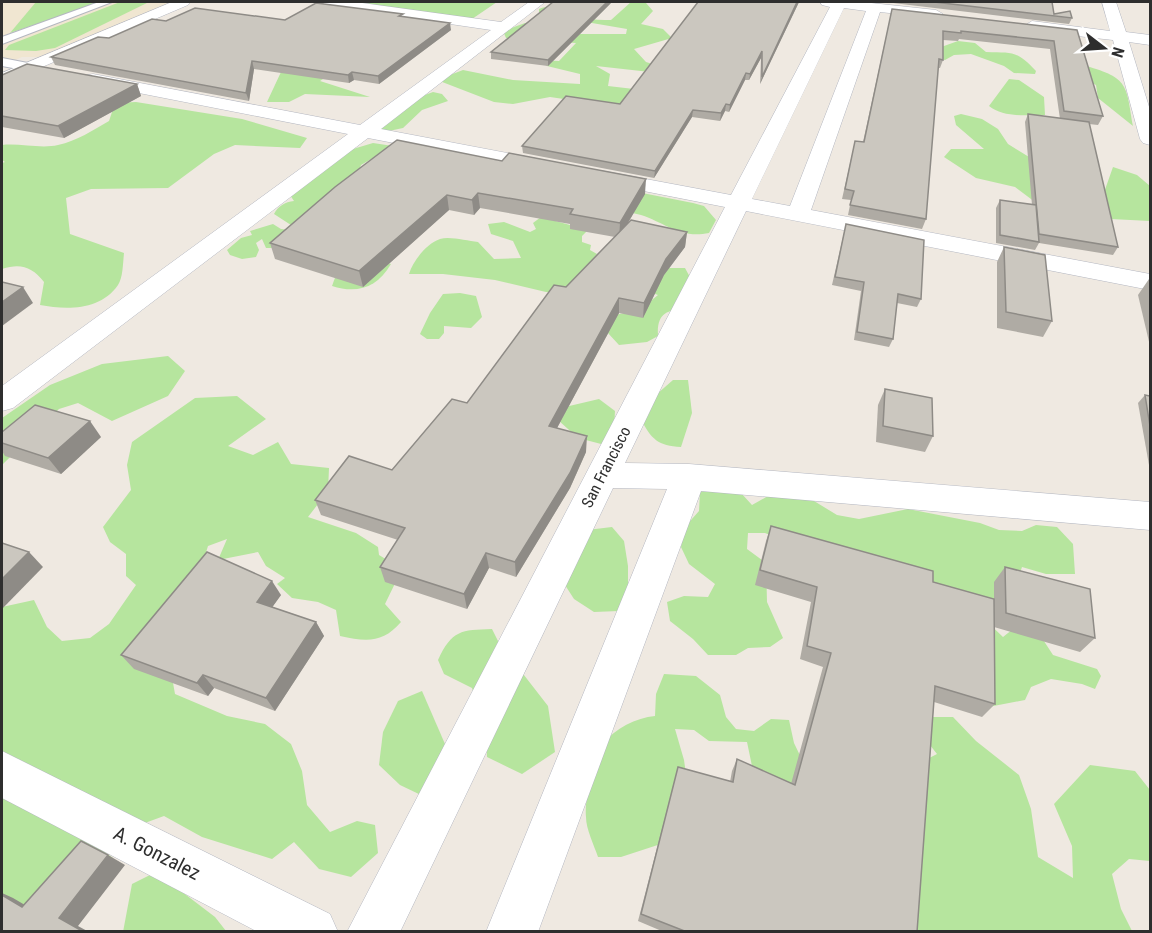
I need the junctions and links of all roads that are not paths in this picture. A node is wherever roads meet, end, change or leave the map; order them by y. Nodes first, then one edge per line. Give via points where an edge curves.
1 (107, 2) edge
2 (183, 2) edge
3 (328, 2) edge
4 (538, 2) edge
5 (833, 2) edge
6 (1109, 2) edge
7 (875, 7) junction
8 (957, 17) edge
9 (1015, 24) edge
10 (505, 27) junction
11 (1120, 36) junction
12 (1150, 40) edge
13 (2, 41) edge
14 (2, 62) edge
15 (29, 67) junction
16 (2, 79) edge
17 (362, 131) junction
18 (1150, 139) edge
19 (739, 203) junction
20 (798, 214) junction
21 (1150, 282) edge
22 (2, 401) edge
23 (602, 475) junction
24 (689, 477) junction
25 (1150, 516) edge
26 (2, 774) edge
27 (312, 932) edge
28 (373, 932) edge
29 (512, 932) edge

1 - 13 lane
2 - 15 street
3 - 10 street
4 - 10 street
5 - 7 street
5 - 19 street, San Francisco
6 - 11 street
7 - 8 street
7 - 20 street
9 - 11 street
10 - 17 street
11 - 12 street
11 - 18 street
14 - 15 lane
15 - 16 street
15 - 17 street
17 - 19 street
17 - 22 street
19 - 20 street
19 - 23 street, San Francisco
20 - 21 street
23 - 24 street
23 - 28 street, San Francisco
24 - 25 street
24 - 29 street
26 - 27 street, A. Gonzalez

